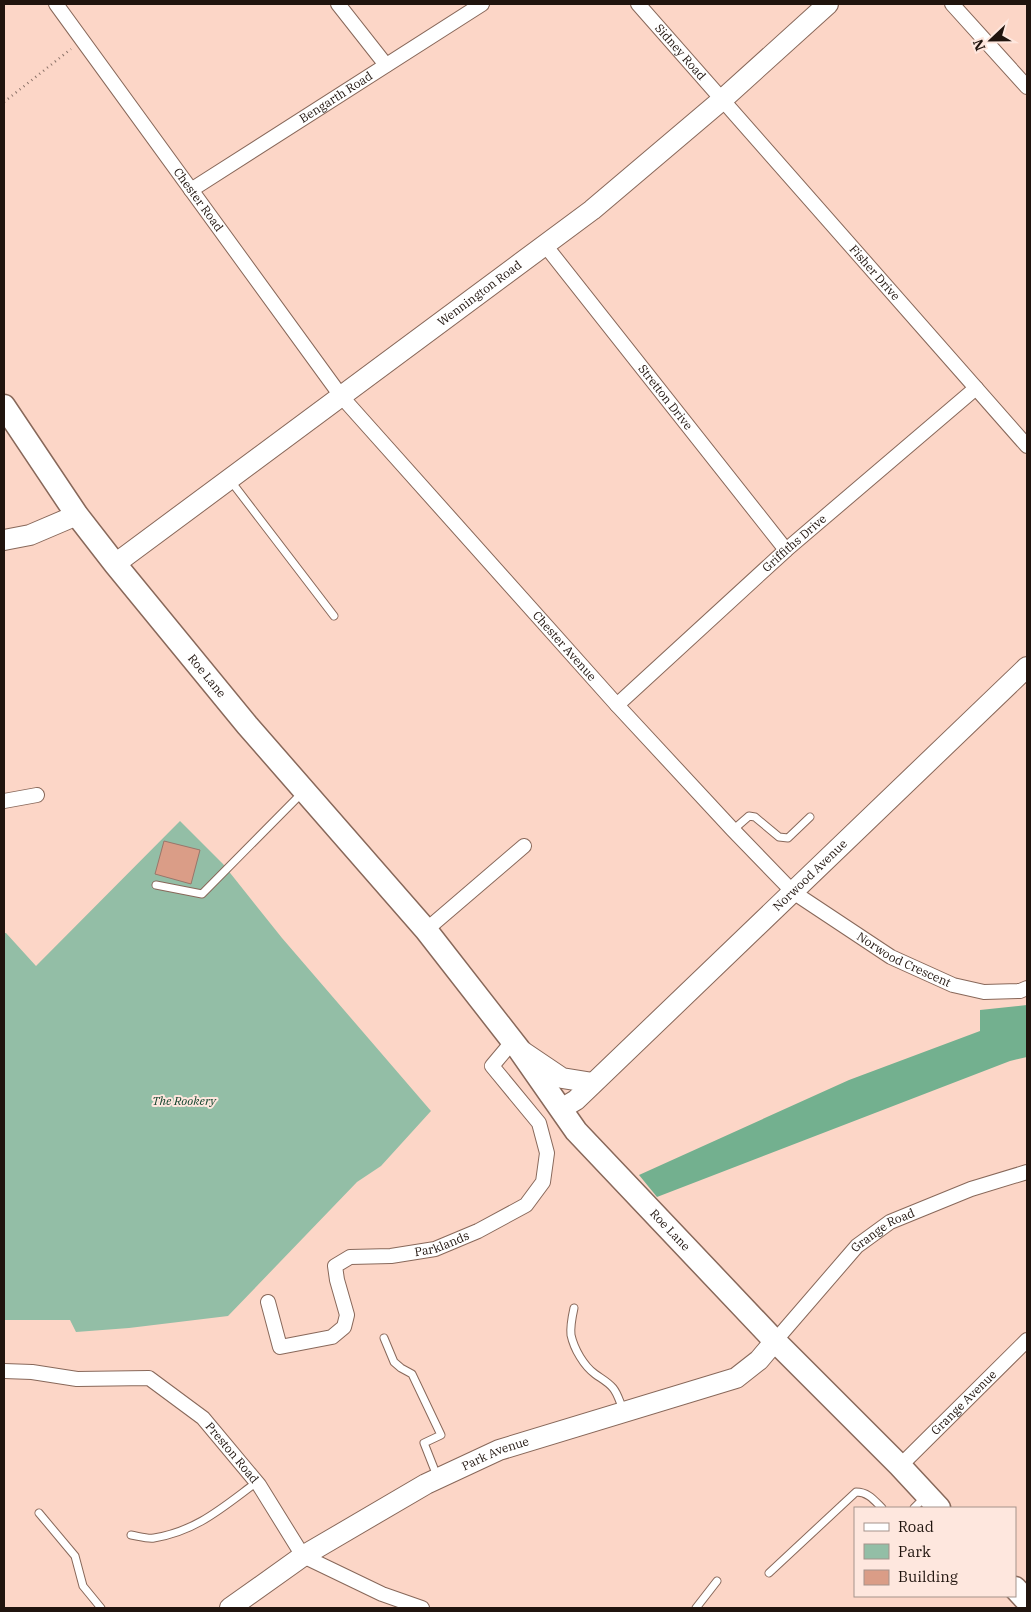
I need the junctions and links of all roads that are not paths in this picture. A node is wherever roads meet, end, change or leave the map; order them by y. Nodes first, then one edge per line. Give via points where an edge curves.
1 (56, 4) edge
2 (338, 4) edge
3 (482, 4) edge
4 (638, 4) edge
5 (828, 4) edge
6 (952, 4) edge
7 (386, 65) junction
8 (1027, 87) edge
9 (723, 99) junction
10 (191, 190) junction
11 (545, 245) junction
12 (976, 388) junction
13 (341, 396) junction
14 (4, 406) edge
15 (1027, 446) edge
16 (230, 480) junction
17 (77, 515) junction
18 (4, 540) edge
19 (786, 550) junction
20 (115, 564) junction
21 (334, 616) dead end
22 (1027, 667) edge
23 (617, 705) junction
24 (304, 791) junction
25 (37, 795) dead end
26 (4, 801) edge
27 (810, 817) dead end
28 (733, 830) junction
29 (524, 846) dead end
30 (156, 885) dead end
31 (793, 892) junction
32 (426, 930) junction
33 (1027, 988) edge
34 (516, 1045) junction
35 (593, 1083) junction
36 (561, 1109) junction
37 (1027, 1172) edge
38 (268, 1302) dead end
39 (574, 1308) dead end
40 (384, 1338) dead end
41 (1027, 1340) edge
42 (775, 1341) junction
43 (4, 1371) edge
44 (624, 1412) junction
45 (900, 1466) junction
46 (438, 1479) junction
47 (257, 1482) junction
48 (927, 1504) edge
49 (881, 1507) edge
50 (39, 1513) dead end
51 (131, 1535) dead end
52 (303, 1556) junction
53 (769, 1573) dead end
54 (717, 1581) dead end
55 (102, 1608) edge
56 (230, 1608) edge
57 (422, 1608) edge
58 (696, 1608) edge

1 - 10 street, Chester Road
2 - 7 street
3 - 7 street, Bengarth Road
4 - 9 street, Sidney Road
5 - 9 street, Wennington Road
6 - 8 street
7 - 10 street, Bengarth Road
9 - 11 street, Wennington Road via 592,210
9 - 12 street, Fisher Drive
10 - 13 street, Chester Road
11 - 13 street, Wennington Road
11 - 19 street, Stretton Drive
12 - 15 street, Fisher Drive
12 - 19 street, Griffiths Drive
13 - 16 street, Wennington Road
13 - 23 street, Chester Avenue
14 - 17 main road, Roe Lane
16 - 20 street, Wennington Road
16 - 21 lane
17 - 18 street via 30,535
17 - 20 main road, Roe Lane
19 - 23 street, Griffiths Drive
20 - 24 main road, Roe Lane
22 - 31 street, Norwood Avenue
23 - 28 street, Chester Avenue
24 - 30 lane via 202,894
24 - 32 main road, Roe Lane
25 - 26 street
27 - 28 lane via 788,838 779,837 755,816 749,816
28 - 31 street, Chester Avenue
29 - 32 street
31 - 33 street, Norwood Crescent via 891,957 953,985 984,992
31 - 35 street, Norwood Avenue
32 - 34 main road, Roe Lane
34 - 35 street via 562,1078
34 - 36 main road, Roe Lane
34 - 38 street, Parklands via 492,1066 539,1123 547,1153 543,1182 526,1205 478,1231 435,1249 391,1256 350,1257 335,1266 347,1315 344,1327 332,1337 280,1347
35 - 36 street, Norwood Avenue
36 - 42 main road, Roe Lane via 576,1131
37 - 42 street, Grange Road via 971,1189 890,1222 857,1246
39 - 44 lane via 571,1336 577,1350 585,1366 614,1389
40 - 46 lane via 394,1362 412,1374 441,1435 424,1443
41 - 45 street, Grange Avenue
42 - 44 street, Park Avenue via 759,1360 736,1378
42 - 45 main road, Roe Lane
43 - 47 street, Preston Road via 77,1380 149,1378 203,1418
44 - 46 street, Park Avenue via 499,1450
45 - 48 main road, Roe Lane
46 - 52 street, Park Avenue
47 - 51 lane via 194,1527 153,1538
47 - 52 street, Preston Road
49 - 53 lane via 870,1496 856,1492
50 - 55 lane via 76,1556 84,1586
52 - 56 street, Park Avenue
52 - 57 street via 382,1594
54 - 58 lane

